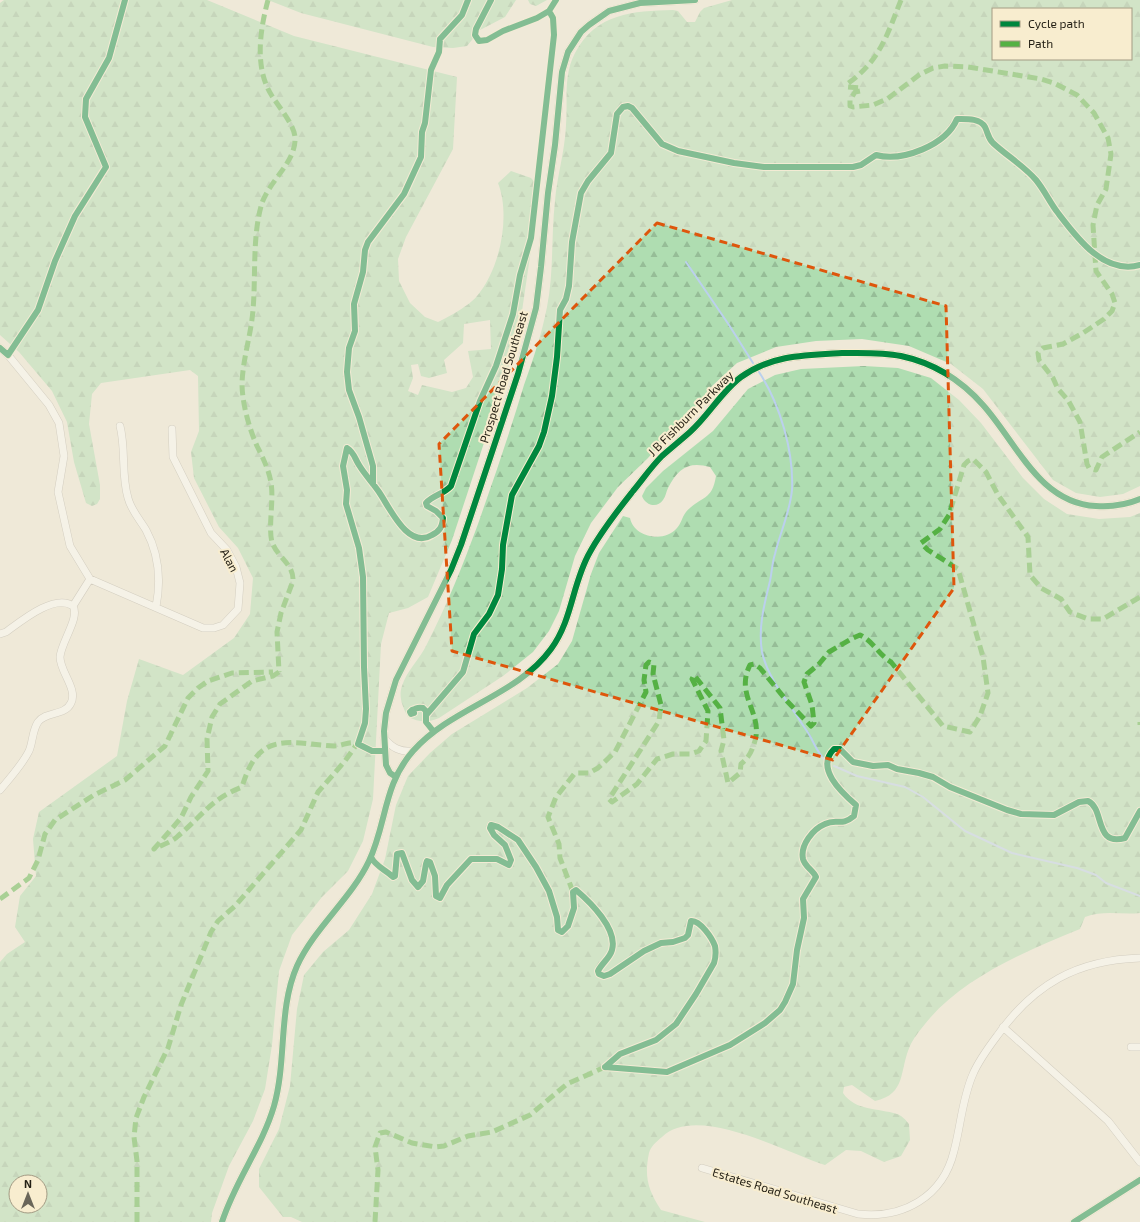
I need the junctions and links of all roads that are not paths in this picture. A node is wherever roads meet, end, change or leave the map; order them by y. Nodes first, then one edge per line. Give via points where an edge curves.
1 (695, 0) edge
2 (0, 348) edge
3 (120, 426) dead end
4 (172, 429) dead end
5 (1140, 499) edge
6 (90, 579) junction
7 (73, 606) junction
8 (156, 607) junction
9 (0, 634) edge
10 (384, 738) junction
11 (413, 751) junction
12 (396, 777) junction
13 (0, 790) edge
14 (1140, 958) edge
15 (1003, 1027) junction
16 (1131, 1047) dead end
17 (1140, 1047) edge
18 (1140, 1162) edge
19 (702, 1168) dead end
20 (1140, 1180) edge
21 (222, 1222) edge
22 (1074, 1222) edge

1 - 10 street, Prospect Road Southeast via 629,5 609,11 581,32 568,52 562,72 540,281 528,340 461,545 396,680 386,713
2 - 6 street via 49,404 59,423 64,456 58,492 70,546
3 - 8 street via 128,499 152,543 157,561
4 - 8 street, Alan via 173,457 211,533 227,550 236,568 240,583 238,609 222,625 203,628
5 - 11 street, J B Fishburn Parkway via 1101,507 1078,503 1057,494 1037,476 995,419 971,392 946,373 921,361 894,354 864,353 792,356 766,363 733,384 692,430 653,466 619,509 590,551 565,624 559,637 541,661 517,681 444,725
6 - 7 street
6 - 8 street, Alan
7 - 9 street via 62,602 39,610
7 - 13 street via 76,611 63,643 60,659 73,693 71,704 64,710 47,715 37,723 29,751
10 - 11 street via 392,747
10 - 12 street, Prospect Road Southeast via 386,765 390,773
11 - 12 street, J B Fishburn Parkway
12 - 21 street, J B Fishburn Parkway via 368,863 310,943 296,970 288,996 281,1072 273,1108
14 - 15 street, Estates Road Southeast via 1094,964 1059,977 1032,996
15 - 18 street via 1108,1121
15 - 19 street, Estates Road Southeast via 980,1059 973,1074 963,1106 954,1151 946,1172 934,1189 917,1204 881,1215 858,1214
16 - 17 street
20 - 22 street

